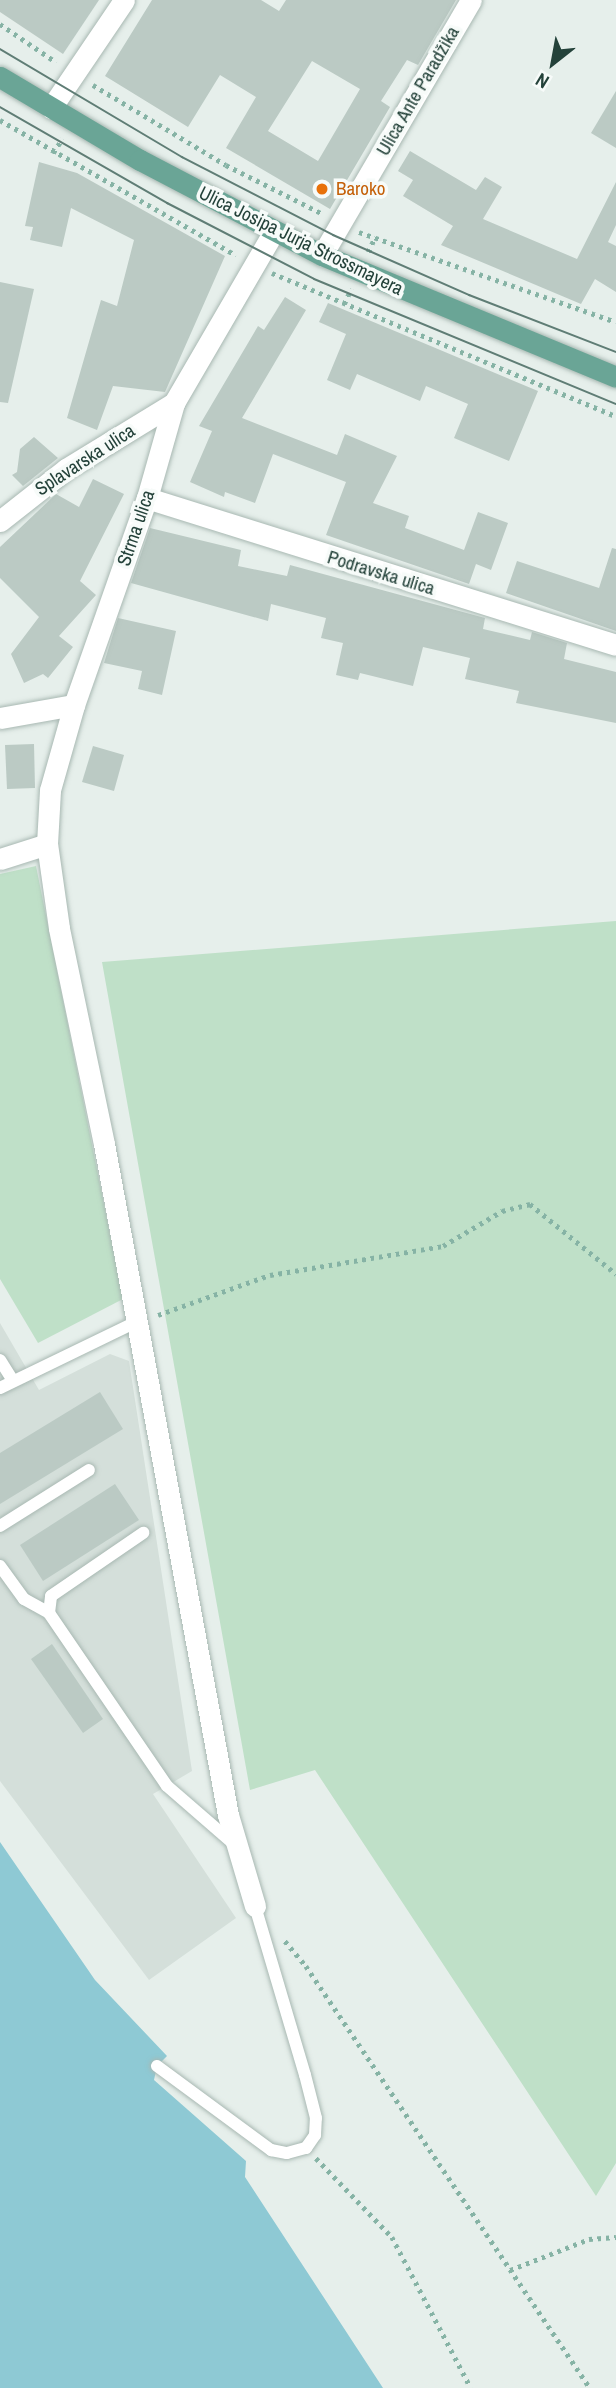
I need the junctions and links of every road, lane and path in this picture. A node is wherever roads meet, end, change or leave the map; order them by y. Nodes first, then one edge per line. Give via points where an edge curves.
1 (124, 0) edge
2 (471, 0) edge
3 (0, 24) edge
4 (73, 73) junction
5 (0, 77) edge
6 (51, 108) junction
7 (0, 120) edge
8 (340, 223) junction
9 (274, 231) junction
10 (322, 255) junction
11 (255, 265) junction
12 (616, 322) edge
13 (613, 370) edge
14 (174, 403) junction
15 (616, 416) edge
16 (147, 498) junction
17 (0, 521) edge
18 (616, 645) edge
19 (74, 705) junction
20 (0, 718) edge
21 (47, 844) junction
22 (0, 859) edge
23 (616, 1274) edge
24 (136, 1322) junction
25 (0, 1360) edge
26 (12, 1379) junction
27 (0, 1388) edge
28 (89, 1470) dead end
29 (0, 1526) edge
30 (144, 1533) dead end
31 (0, 1566) edge
32 (49, 1613) junction
33 (238, 1847) junction
34 (255, 1906) joint
35 (280, 1936) dead end
36 (157, 2066) dead end
37 (306, 2148) junction
38 (616, 2236) edge
39 (510, 2270) junction
40 (471, 2388) edge
41 (590, 2388) edge

1 - 4 street
2 - 8 street, Ulica Ante Paradžika
3 - 4 path
4 - 6 street
4 - 8 path via 226,165
5 - 6 main road, Ulica Josipa Jurja Strossmayera
6 - 9 main road, Ulica Josipa Jurja Strossmayera
7 - 11 path
8 - 10 street, Ulica Ante Paradžika
8 - 12 path
9 - 10 main road, Ulica Josipa Jurja Strossmayera
9 - 11 street, Strma ulica
10 - 13 main road, Ulica Josipa Jurja Strossmayera
11 - 14 street, Strma ulica
11 - 15 path
14 - 16 street, Strma ulica
14 - 17 street, Splavarska ulica via 66,469
16 - 18 street, Podravska ulica
16 - 19 street, Strma ulica
19 - 20 street
19 - 21 street, Strma ulica via 50,790
21 - 22 street
21 - 24 street, Strma ulica via 59,929
23 - 24 path via 530,1204 502,1211 443,1245 270,1275
24 - 26 lane
24 - 33 street, Strma ulica
25 - 26 lane
26 - 27 lane
28 - 29 lane
30 - 32 lane via 51,1596
31 - 32 lane via 24,1599
32 - 33 lane via 167,1786
33 - 34 street, Strma ulica
34 - 37 lane via 316,2118 315,2135
35 - 39 path via 306,1966
36 - 37 lane via 271,2150 287,2153
37 - 40 path via 392,2237
38 - 39 path via 589,2239
39 - 41 path

